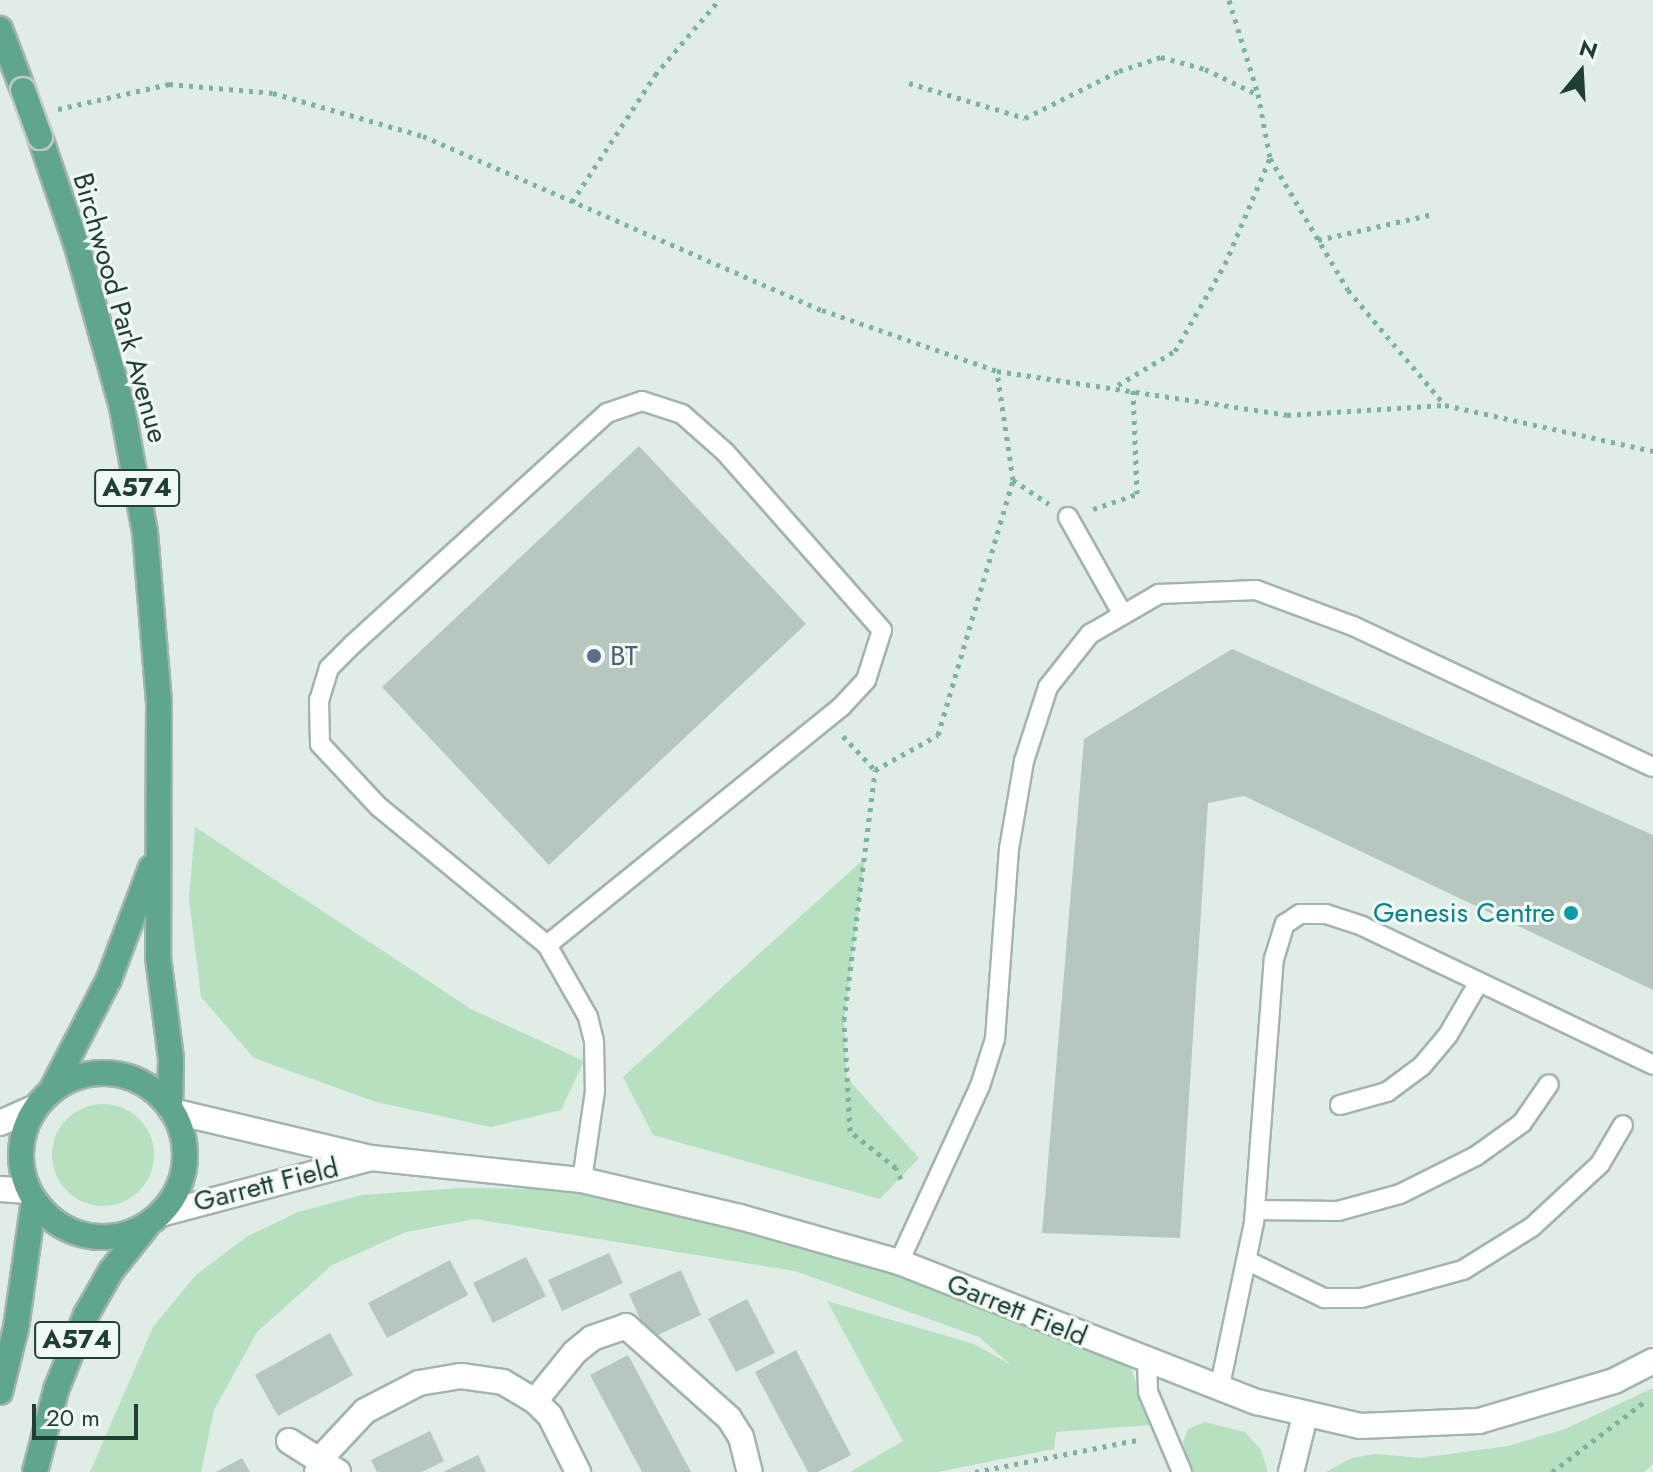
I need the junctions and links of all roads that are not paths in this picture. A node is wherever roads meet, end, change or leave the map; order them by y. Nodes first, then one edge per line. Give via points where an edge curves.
1 (0, 29) edge
2 (1068, 517) road end
3 (1123, 615) junction
4 (1653, 767) edge
5 (157, 850) junction
6 (547, 945) junction
7 (1479, 982) junction
8 (1653, 1065) edge
9 (1549, 1084) dead end
10 (43, 1099) junction
11 (1340, 1105) dead end
12 (171, 1110) junction
13 (0, 1123) edge
14 (1623, 1125) dead end
15 (371, 1158) junction
16 (582, 1180) junction
17 (0, 1189) edge
18 (31, 1196) junction
19 (1255, 1210) junction
20 (155, 1218) junction
21 (1248, 1261) junction
22 (899, 1262) junction
23 (1653, 1361) edge
24 (1147, 1362) junction
25 (1219, 1390) junction
26 (0, 1392) edge
27 (535, 1401) junction
28 (1305, 1416) junction
29 (289, 1441) dead end
30 (325, 1467) edge
31 (35, 1472) edge
32 (578, 1472) edge
33 (750, 1472) edge
34 (1182, 1472) edge
35 (1291, 1472) edge

1 - 5 main road, Birchwood Park Avenue / A574, bridge via 77,246 122,407 145,532 159,702
2 - 3 lane
3 - 4 lane via 1159,594 1256,590 1353,626
3 - 22 lane via 1090,634 1048,687 1024,761 1009,849 995,1039 980,1086
5 - 10 main road, Birchwood Park Avenue / A574 via 114,968
5 - 12 main road, Birchwood Park Avenue / A574 via 158,957 171,1058
6 - 6 lane via 379,807 330,755 320,744 319,700 329,668 353,644 607,413 642,401 682,414 725,452 882,630 866,680 827,720
6 - 16 lane via 588,1017 594,1041 595,1091
7 - 8 lane
7 - 11 lane via 1448,1035 1422,1066 1387,1092
7 - 19 lane via 1326,914 1300,914 1285,924 1274,959
9 - 19 lane via 1522,1123 1476,1156 1400,1194 1338,1211
10 - 12 main road via 70,1079 114,1073 137,1080
10 - 13 street
10 - 18 main road, A574 via 21,1148
12 - 15 street, Garrett Field
12 - 20 main road, A574 via 185,1159 180,1183
14 - 21 lane via 1600,1164 1532,1227 1463,1270 1361,1298 1324,1298
15 - 16 street, Garrett Field
15 - 20 street, Garrett Field
16 - 22 street, Garrett Field
17 - 18 street
18 - 20 main road via 58,1224 80,1234 127,1234
18 - 26 main road, A574 via 16,1328
19 - 21 lane
20 - 31 main road, A574 via 111,1271 86,1315 56,1390
21 - 25 lane
22 - 24 street, Garrett Field
23 - 28 street, Garrett Field via 1545,1405 1479,1421 1401,1428
24 - 25 street, Garrett Field
24 - 34 lane via 1148,1392
25 - 28 street, Garrett Field
27 - 30 street via 521,1389 485,1377 430,1380 365,1411
27 - 32 street via 550,1416
27 - 33 street via 592,1338 626,1326 729,1418 741,1437
28 - 35 street
29 - 30 street

